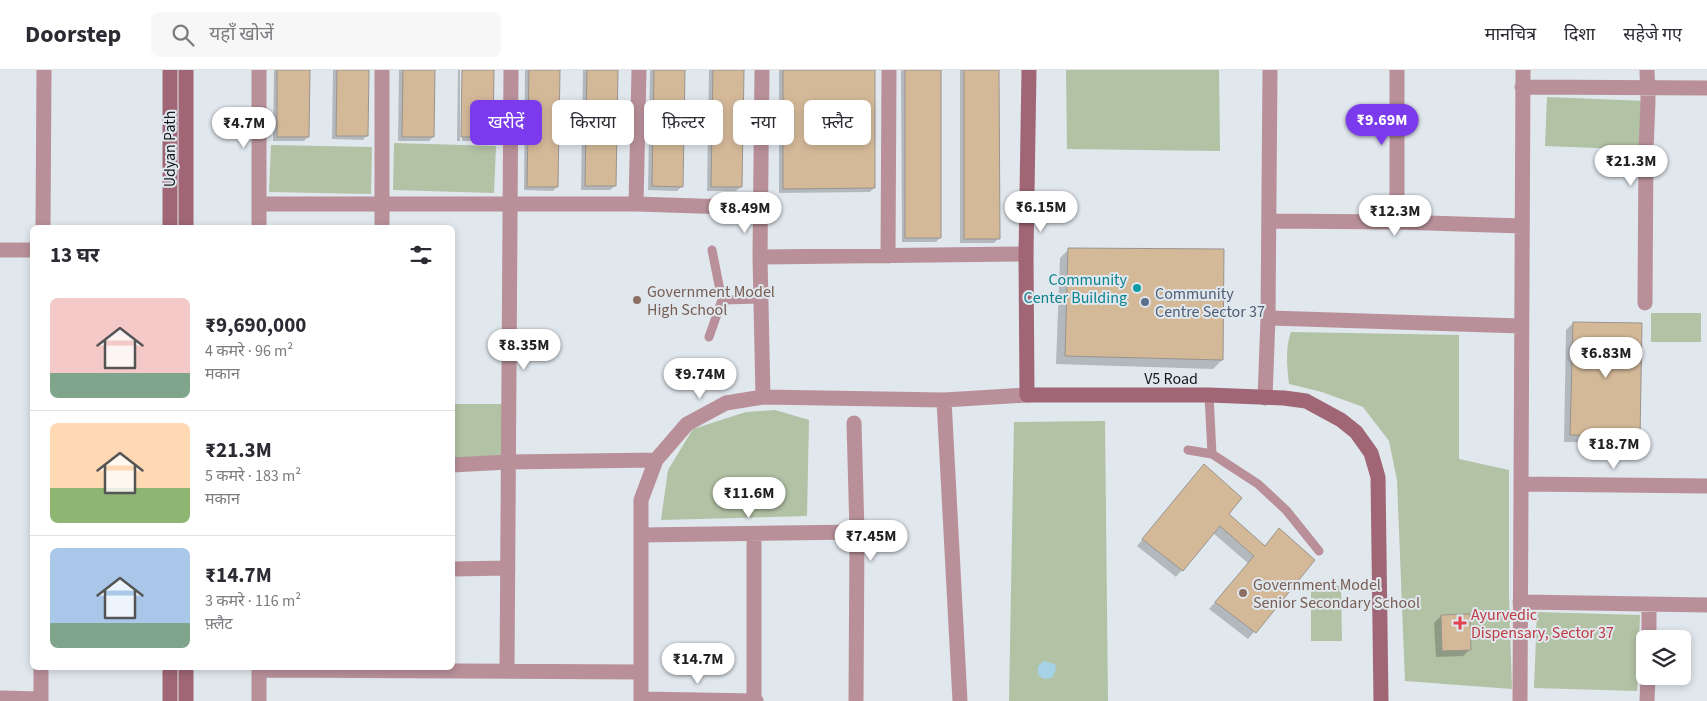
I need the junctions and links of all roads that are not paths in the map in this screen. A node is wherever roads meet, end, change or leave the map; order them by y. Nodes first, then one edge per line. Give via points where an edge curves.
1 (44, 70) edge
2 (170, 70) edge
3 (186, 70) edge
4 (259, 70) edge
5 (382, 70) edge
6 (511, 70) edge
7 (639, 70) edge
8 (762, 70) edge
9 (890, 70) edge
10 (1030, 70) edge
11 (1270, 70) edge
12 (1397, 70) edge
13 (1523, 70) edge
14 (1647, 70) edge
15 (1522, 87) junction
16 (1647, 88) junction
17 (1707, 88) edge
18 (259, 204) junction
19 (510, 204) junction
20 (636, 204) junction
21 (382, 205) junction
22 (760, 208) junction
23 (1269, 220) junction
24 (1397, 222) junction
25 (43, 225) edge
26 (170, 225) edge
27 (186, 225) edge
28 (259, 225) edge
29 (382, 225) edge
30 (1522, 226) junction
31 (0, 250) edge
32 (30, 250) edge
33 (712, 250) dead end
34 (1026, 254) junction
35 (888, 256) junction
36 (760, 257) junction
37 (761, 299) junction
38 (722, 300) junction
39 (1645, 303) dead end
40 (1268, 318) junction
41 (1521, 326) junction
42 (709, 336) dead end
43 (1027, 395) junction
44 (1209, 395) junction
45 (763, 397) junction
46 (1265, 398) junction
47 (944, 400) junction
48 (854, 423) dead end
49 (1188, 450) dead end
50 (1212, 454) junction
51 (656, 460) junction
52 (508, 462) junction
53 (455, 465) edge
54 (1521, 484) junction
55 (1707, 486) edge
56 (856, 532) junction
57 (754, 534) junction
58 (641, 535) junction
59 (1319, 550) dead end
60 (508, 568) junction
61 (455, 569) edge
62 (1520, 602) junction
63 (1649, 605) junction
64 (1707, 605) edge
65 (1649, 630) edge
66 (41, 670) edge
67 (170, 670) edge
68 (186, 670) edge
69 (259, 670) edge
70 (332, 670) edge
71 (507, 671) junction
72 (641, 672) junction
73 (1648, 685) edge
74 (0, 698) edge
75 (41, 700) edge
76 (641, 700) edge
77 (170, 701) edge
78 (186, 701) edge
79 (259, 701) edge
80 (755, 701) edge
81 (856, 701) edge
82 (960, 701) edge
83 (1381, 701) edge
84 (1520, 701) edge
85 (1647, 701) edge

1 - 25 street
2 - 26 street, Udyan Path
3 - 27 street, Udyan Path
4 - 18 street
5 - 21 street
6 - 19 street
7 - 20 street
8 - 22 street
9 - 35 street
10 - 34 street
11 - 23 street
12 - 24 street
13 - 15 street
14 - 16 street
15 - 16 street
15 - 30 street
16 - 17 street
16 - 39 street
18 - 21 street
18 - 28 street
19 - 20 street
19 - 21 street
19 - 52 street
20 - 22 street
21 - 29 street
22 - 36 street
23 - 24 street
23 - 40 street
24 - 30 street
30 - 41 street
31 - 32 street
33 - 38 lane
34 - 35 street
34 - 43 street
35 - 36 street
36 - 37 street
37 - 38 lane
37 - 45 street
38 - 42 lane
40 - 41 street
40 - 46 street
41 - 54 street
43 - 44 street, V5 Road
43 - 47 street
44 - 46 street, V5 Road
44 - 50 lane
45 - 47 street
45 - 51 street via 726,403 687,424
46 - 83 street, V5 Road via 1306,401 1356,432 1371,453 1378,477
47 - 82 street
48 - 56 street
49 - 50 lane
50 - 59 lane via 1258,484 1286,510
51 - 52 street
51 - 58 street via 641,500
52 - 53 street
52 - 60 street
54 - 55 street
54 - 62 street
56 - 57 street
56 - 81 street
57 - 58 street
57 - 80 street
58 - 72 street
60 - 61 street
60 - 71 street
62 - 63 street
62 - 84 street
63 - 64 street
63 - 65 street
66 - 75 street
67 - 77 street
68 - 78 street
69 - 79 street
70 - 71 street
71 - 72 street
72 - 76 street
73 - 85 street
74 - 75 street
76 - 80 street

